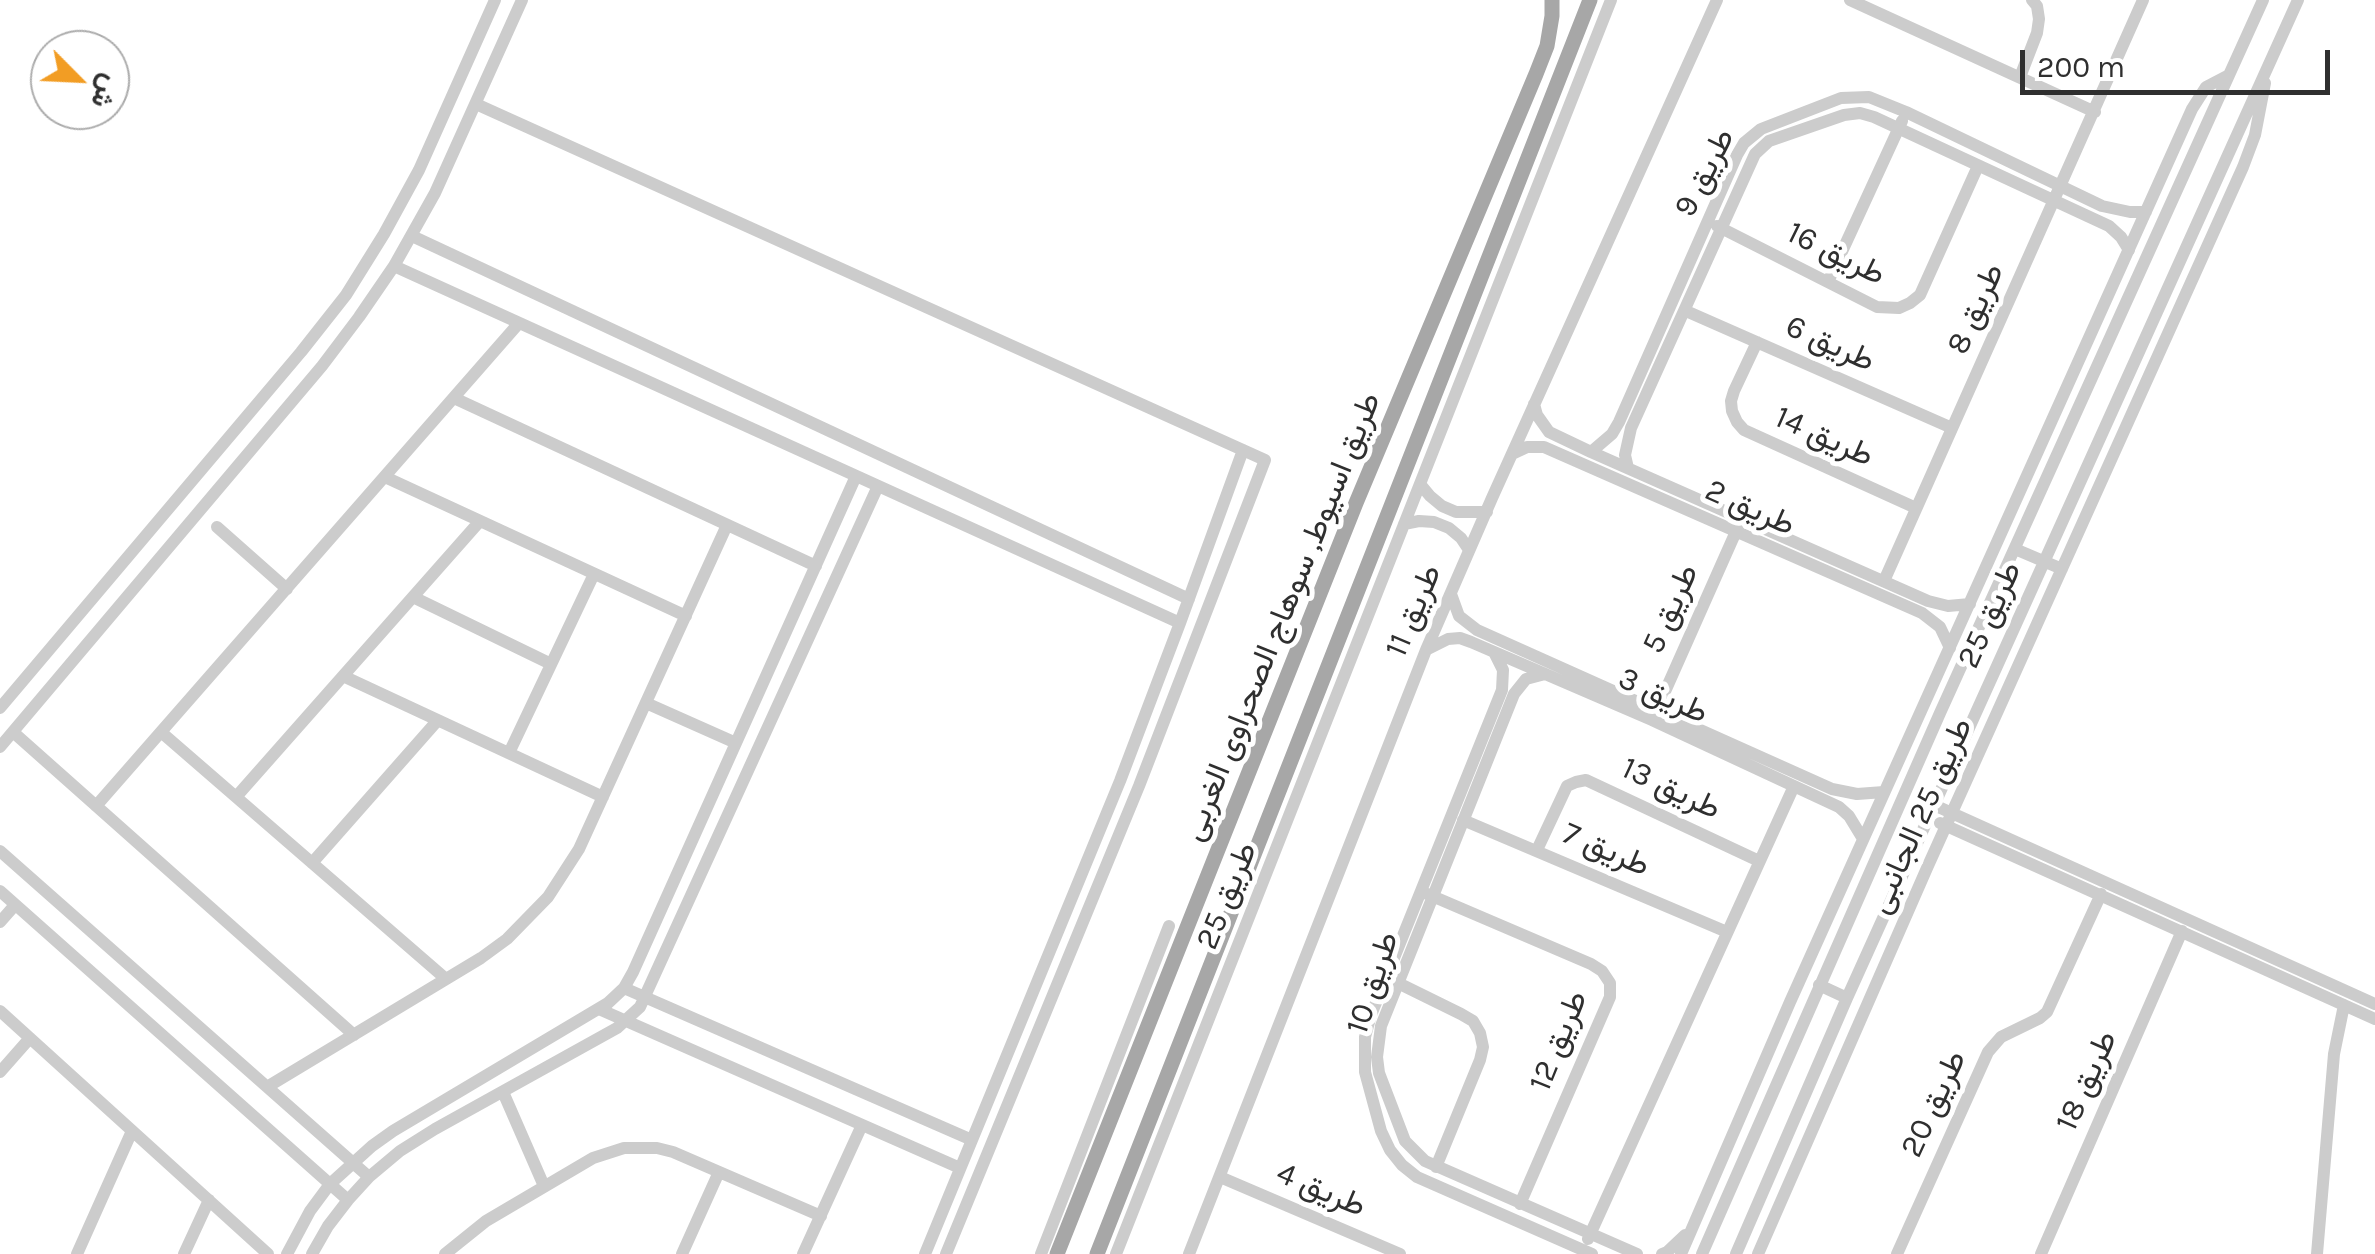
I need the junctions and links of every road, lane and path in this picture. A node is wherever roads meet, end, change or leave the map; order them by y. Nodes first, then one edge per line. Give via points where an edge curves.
1 (495, 0) edge
2 (522, 0) edge
3 (1552, 0) edge
4 (1590, 0) edge
5 (1611, 0) edge
6 (1717, 0) edge
7 (1850, 0) edge
8 (2032, 0) edge
9 (2144, 0) edge
10 (2263, 0) edge
11 (2298, 0) edge
12 (2267, 68) junction
13 (2228, 75) junction
14 (2020, 77) junction
15 (476, 104) junction
16 (1906, 112) junction
17 (2094, 112) junction
18 (1898, 128) junction
19 (1978, 166) junction
20 (2061, 188) junction
21 (2055, 202) junction
22 (2146, 212) junction
23 (1709, 222) junction
24 (1723, 229) junction
25 (412, 236) junction
26 (2129, 250) junction
27 (394, 266) junction
28 (2175, 272) junction
29 (2193, 280) junction
30 (1828, 282) junction
31 (1686, 312) junction
32 (520, 323) junction
33 (1757, 342) junction
34 (454, 398) junction
35 (1534, 404) junction
36 (1952, 428) junction
37 (1243, 450) junction
38 (1591, 452) junction
39 (1512, 454) junction
40 (1628, 468) junction
41 (856, 476) junction
42 (385, 477) junction
43 (1420, 484) junction
44 (878, 486) junction
45 (1916, 508) junction
46 (1487, 512) junction
47 (480, 521) junction
48 (1404, 524) junction
49 (727, 525) junction
50 (1738, 526) junction
51 (217, 527) dead end
52 (2015, 549) junction
53 (1470, 550) junction
54 (2044, 562) junction
55 (816, 566) junction
56 (2062, 569) junction
57 (594, 574) junction
58 (1884, 581) junction
59 (287, 589) junction
60 (1451, 594) junction
61 (413, 597) junction
62 (1189, 599) junction
63 (1970, 604) junction
64 (686, 616) junction
65 (1180, 623) junction
66 (1950, 648) junction
67 (1426, 650) junction
68 (1494, 652) junction
69 (551, 664) junction
70 (1545, 674) junction
71 (343, 676) junction
72 (646, 702) junction
73 (1924, 705) junction
74 (0, 708) edge
75 (1940, 713) junction
76 (1654, 716) junction
77 (438, 720) junction
78 (13, 732) junction
79 (160, 732) junction
80 (736, 743) junction
81 (0, 747) edge
82 (508, 753) junction
83 (1794, 786) junction
84 (1884, 792) junction
85 (236, 797) junction
86 (603, 797) junction
87 (96, 806) junction
88 (1931, 811) junction
89 (1949, 819) junction
90 (1463, 820) junction
91 (1863, 839) junction
92 (1536, 850) junction
93 (0, 851) edge
94 (1760, 861) junction
95 (312, 863) junction
96 (0, 891) edge
97 (1426, 893) junction
98 (2101, 894) junction
99 (15, 904) junction
100 (0, 922) edge
101 (1169, 926) joint
102 (2182, 931) junction
103 (1186, 932) junction
104 (1727, 932) junction
105 (2244, 952) junction
106 (446, 979) junction
107 (1398, 983) junction
108 (1819, 985) junction
109 (624, 988) junction
110 (646, 998) junction
111 (1847, 998) junction
112 (2375, 1004) edge
113 (2344, 1005) junction
114 (599, 1009) junction
115 (0, 1012) edge
116 (2375, 1019) edge
117 (626, 1021) junction
118 (354, 1035) junction
119 (30, 1038) junction
120 (1372, 1039) junction
121 (0, 1072) edge
122 (267, 1087) junction
123 (502, 1092) junction
124 (862, 1125) junction
125 (132, 1131) junction
126 (972, 1140) junction
127 (1779, 1155) junction
128 (352, 1163) junction
129 (1798, 1163) junction
130 (1430, 1164) junction
131 (960, 1168) junction
132 (719, 1172) junction
133 (1220, 1177) junction
134 (1417, 1177) junction
135 (368, 1178) junction
136 (330, 1184) junction
137 (544, 1186) junction
138 (209, 1200) junction
139 (348, 1200) junction
140 (1520, 1204) junction
141 (821, 1216) junction
142 (1694, 1226) junction
143 (1590, 1234) junction
144 (1193, 1252) edge
145 (1585, 1253) edge
146 (77, 1254) edge
147 (184, 1254) edge
148 (268, 1254) edge
149 (287, 1254) edge
150 (312, 1254) edge
151 (445, 1254) edge
152 (682, 1254) edge
153 (804, 1254) edge
154 (925, 1254) edge
155 (946, 1254) edge
156 (1041, 1254) edge
157 (1057, 1254) edge
158 (1097, 1254) edge
159 (1116, 1254) edge
160 (1400, 1254) edge
161 (1637, 1254) edge
162 (1662, 1254) edge
163 (1681, 1254) edge
164 (1702, 1254) edge
165 (1736, 1254) edge
166 (1758, 1254) edge
167 (1897, 1254) edge
168 (2042, 1254) edge
169 (2317, 1254) edge

1 - 74 street via 418,170 346,294
2 - 15 street
3 - 103 main road, طريق اسيوط, سوهاج الصحراوى الغربى via 1536,74
4 - 158 main road, طريق اسيوط, سوهاج الصحراوى الغربى
5 - 43 street, طريق 25
6 - 35 street, طريق 11
7 - 14 street
8 - 14 street via 2040,19
9 - 17 street, طريق 8
10 - 13 street, طريق 25
11 - 12 street, طريق 25
12 - 28 street, طريق 25
12 - 29 street, طريق 25 الجانبى via 2249,151
13 - 22 street via 2198,96
13 - 52 street, طريق 25
14 - 17 street
15 - 25 street
15 - 37 street
16 - 18 street
16 - 20 street, طريق 9
16 - 23 street, طريق 9 via 1857,96 1797,108 1744,143
17 - 20 street, طريق 8
18 - 19 street, طريق 9
18 - 24 street, طريق 9 via 1860,113 1769,141 1755,154
18 - 30 street
19 - 21 street, طريق 9
19 - 30 street, طريق 16 via 1920,295 1910,303 1877,307
20 - 21 street, طريق 8
20 - 22 street, طريق 9 via 2102,206
21 - 26 street, طريق 9 via 2108,226
21 - 36 street, طريق 8
22 - 26 street
23 - 24 street, طريق 16
23 - 38 street, طريق 9 via 1618,422
24 - 30 street, طريق 16
24 - 31 street, طريق 9
25 - 27 street
25 - 62 street
26 - 63 street
27 - 32 street
27 - 78 street via 322,366
28 - 29 street
28 - 54 street, طريق 25
29 - 56 street, طريق 25 الجانبى
31 - 33 street, طريق 6
31 - 40 street, طريق 9 via 1631,428
32 - 34 street
32 - 41 street
33 - 36 street, طريق 6
33 - 45 street, طريق 14 via 1731,400 1744,430
34 - 42 street
34 - 49 street
35 - 38 street, طريق 2 via 1549,432
35 - 39 street, طريق 11
36 - 45 street, طريق 8
37 - 62 street
37 - 155 street via 1266,460
38 - 40 street, طريق 2
39 - 46 street, طريق 11
39 - 50 street, طريق 2 via 1544,447
40 - 50 street, طريق 2
41 - 44 street
41 - 55 street
42 - 47 street
42 - 59 street
43 - 46 street via 1456,512
43 - 48 street, طريق 25
44 - 65 street
44 - 110 street
45 - 58 street, طريق 8
46 - 53 street, طريق 11
47 - 57 street
47 - 61 street
48 - 53 street via 1434,522
48 - 159 street, طريق 25
49 - 55 street
49 - 64 street
50 - 58 street, طريق 2
50 - 66 street, طريق 2 via 1922,613 1940,627
50 - 76 street, طريق 5
51 - 59 street
52 - 54 street
52 - 75 street, طريق 25
53 - 60 street, طريق 11
54 - 56 street
54 - 88 street, طريق 25
55 - 80 street
56 - 89 street, طريق 25 الجانبى
57 - 64 street
57 - 69 street
58 - 63 street, طريق 2 via 1938,604
59 - 79 street
60 - 67 street, طريق 11
60 - 76 street, طريق 3 via 1459,616 1477,630
61 - 69 street
61 - 71 street
62 - 65 street
63 - 66 street
64 - 72 street
65 - 126 street
66 - 73 street
67 - 68 street, طريق 3 via 1460,638
67 - 133 street, طريق 11
68 - 70 street, طريق 3
68 - 97 street, طريق 10 via 1503,670 1502,690
69 - 82 street
70 - 76 street, طريق 3
70 - 90 street, طريق 10 via 1526,680 1514,694
71 - 77 street
71 - 85 street
72 - 80 street
72 - 86 street
73 - 75 street
73 - 84 street
75 - 108 street, طريق 25
76 - 83 street, طريق 3
76 - 84 street, طريق 3 via 1832,789
77 - 82 street
77 - 95 street
78 - 81 street
78 - 87 street
79 - 85 street
79 - 87 street
80 - 109 street
82 - 86 street
83 - 91 street, طريق 3 via 1839,807
83 - 94 street
84 - 91 street
85 - 95 street
86 - 106 street via 548,897 507,939
87 - 118 street
88 - 89 street
88 - 111 street, طريق 25
89 - 98 street
89 - 105 street
89 - 129 street, طريق 25 الجانبى
90 - 92 street, طريق 7
90 - 97 street, طريق 10
91 - 142 street
92 - 94 street, طريق 13 via 1567,786 1586,780
92 - 104 street, طريق 7
93 - 122 street
94 - 104 street
95 - 106 street
96 - 99 street
97 - 107 street, طريق 10
97 - 120 street, طريق 10 via 1371,1015
97 - 140 street, طريق 12 via 1590,964 1610,983 1610,997
98 - 102 street
98 - 167 street, طريق 20 via 2047,1012 2000,1037 1988,1052
99 - 100 street
99 - 136 street
101 - 103 main road
101 - 156 street
102 - 105 street
102 - 168 street, طريق 18
103 - 157 main road, طريق اسيوط, سوهاج الصحراوى الغربى
104 - 143 street
105 - 112 street
105 - 113 street
106 - 118 street
107 - 120 street, طريق 10
107 - 130 street via 1473,1021 1483,1047
108 - 111 street
108 - 164 street, طريق 25
109 - 110 street
109 - 114 street
110 - 117 street
110 - 126 street
111 - 127 street, طريق 25
113 - 116 street
113 - 169 street
114 - 117 street
114 - 128 street via 392,1131
115 - 119 street
117 - 123 street
117 - 124 street
118 - 122 street
119 - 121 street
119 - 125 street
120 - 130 street, طريق 10 via 1405,1141
120 - 134 street, طريق 10 via 1364,1072 1381,1131
122 - 128 street
123 - 135 street via 400,1151
123 - 137 street
124 - 131 street
124 - 141 street
125 - 138 street
125 - 146 street
126 - 131 street
127 - 129 street
127 - 165 street, طريق 25
128 - 135 street
128 - 136 street
129 - 166 street, طريق 25 الجانبى
130 - 134 street
130 - 140 street, طريق 10
131 - 154 street
132 - 137 street via 674,1152 624,1148
132 - 141 street
132 - 152 street
133 - 144 street, طريق 11
133 - 160 street, طريق 4
134 - 145 street, طريق 10
135 - 139 street
136 - 139 street
136 - 149 street
137 - 151 street
138 - 147 street
138 - 148 street
139 - 150 street
140 - 143 street, طريق 10
141 - 153 street
142 - 162 street
142 - 163 street
143 - 145 street
143 - 161 street, طريق 10

